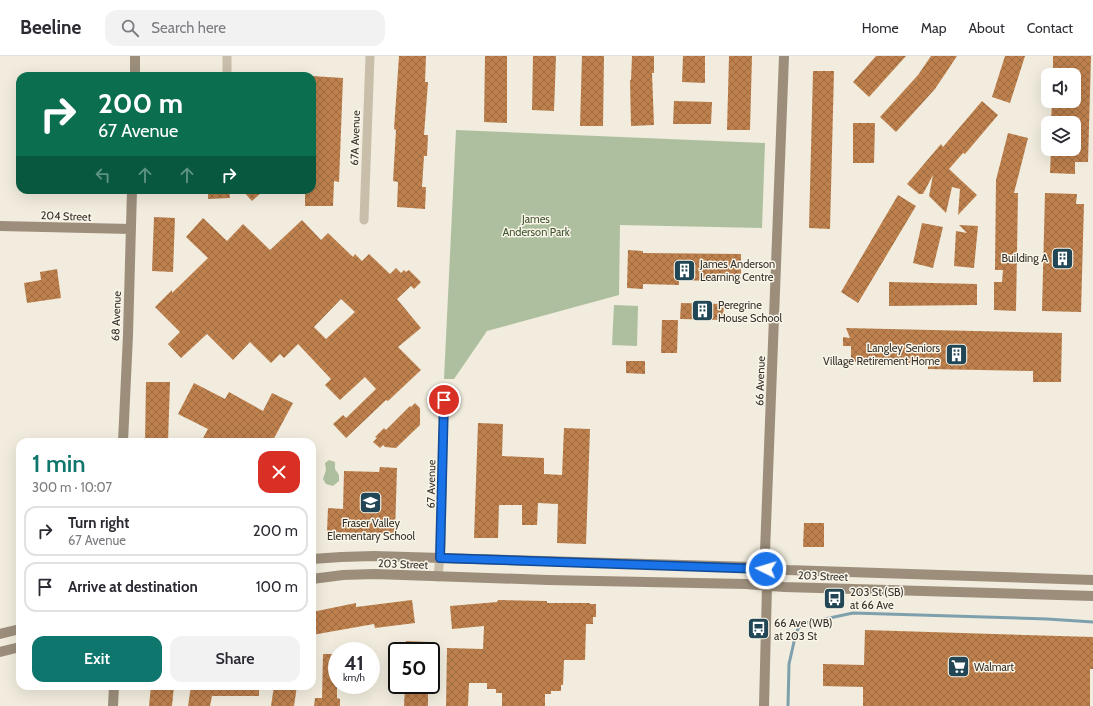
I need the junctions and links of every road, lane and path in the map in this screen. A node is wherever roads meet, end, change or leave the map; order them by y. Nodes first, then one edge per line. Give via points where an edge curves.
1 (135, 56) edge
2 (227, 56) edge
3 (370, 56) edge
4 (784, 56) edge
5 (135, 72) edge
6 (227, 72) edge
7 (132, 194) edge
8 (364, 220) dead end
9 (0, 226) edge
10 (131, 229) junction
11 (444, 390) dead end
12 (123, 438) edge
13 (440, 558) junction
14 (316, 559) edge
15 (766, 569) junction
16 (438, 577) junction
17 (316, 578) edge
18 (1093, 580) edge
19 (767, 586) junction
20 (1093, 596) edge
21 (16, 630) edge
22 (0, 634) edge
23 (16, 648) edge
24 (0, 652) edge
25 (113, 690) edge
26 (113, 702) edge
27 (764, 706) edge

1 - 5 main road
2 - 6 street
3 - 8 street, 67A Avenue
4 - 15 main road, 66 Avenue
7 - 10 main road, 68 Avenue
9 - 10 main road, 204 Street
10 - 12 main road, 68 Avenue
11 - 13 street, 67 Avenue
13 - 14 main road, 203 Street via 374,556
13 - 15 main road, 203 Street
13 - 16 street, 67 Avenue
15 - 18 main road, 203 Street
15 - 19 main road, 66 Avenue
16 - 17 main road, 203 Street via 374,574
16 - 19 main road, 203 Street
19 - 20 main road, 203 Street
19 - 27 main road, 66 Avenue
21 - 22 main road
23 - 24 main road
25 - 26 main road

